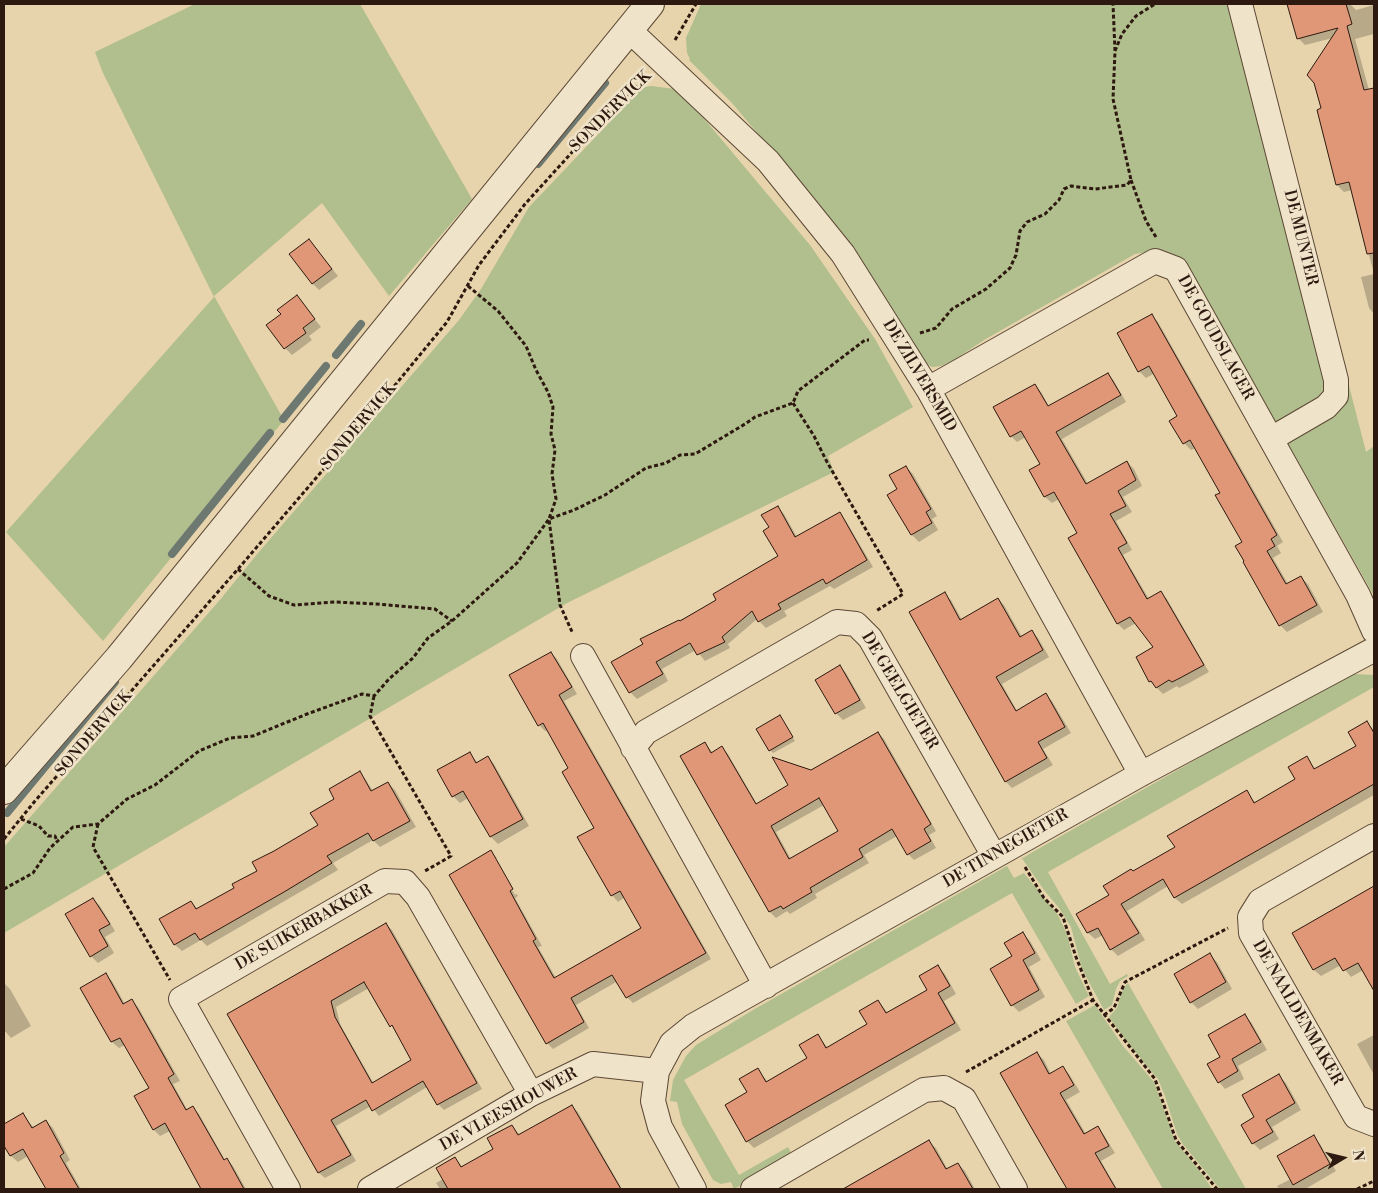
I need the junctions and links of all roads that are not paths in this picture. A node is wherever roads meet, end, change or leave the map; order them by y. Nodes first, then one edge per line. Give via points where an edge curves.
1 (650, 4) edge
2 (1240, 4) edge
3 (628, 29) junction
4 (928, 389) junction
5 (1271, 438) junction
6 (1374, 644) edge
7 (583, 656) road end
8 (633, 748) junction
9 (1141, 774) junction
10 (4, 790) edge
11 (1374, 836) edge
12 (1003, 851) junction
13 (766, 986) junction
14 (657, 1071) junction
15 (531, 1094) junction
16 (1374, 1124) edge
17 (397, 1182) edge
18 (288, 1189) edge
19 (370, 1189) edge
20 (694, 1189) edge
21 (753, 1189) edge
22 (1015, 1189) edge

1 - 3 street, SONDERVICK
2 - 5 street, DE MUNTER via 1336,380 1336,396 1326,407
3 - 4 street, DE ZILVERSMID via 768,161 843,254
3 - 10 street, SONDERVICK via 119,658
4 - 5 street, DE GOUDSLAGER via 1155,260 1176,269
4 - 9 street, DE ZILVERSMID
5 - 6 street, DE GOUDSLAGER via 1358,595
6 - 9 street, DE TINNEGIETER
7 - 8 street
8 - 12 street, DE GEELGIETER via 646,732 837,622 856,624 870,638
8 - 13 street
9 - 12 street, DE TINNEGIETER
11 - 16 street, DE NAALDENMAKER via 1260,901 1250,917 1251,933 1356,1117
12 - 13 street, DE TINNEGIETER
13 - 14 street, DE TINNEGIETER via 693,1026 672,1043
14 - 15 street, DE VLEESHOUWER via 593,1064
14 - 20 street via 654,1101 660,1127
15 - 17 street, DE VLEESHOUWER
15 - 18 street, DE SUIKERBAKKER via 418,897 406,882 385,881 181,999
17 - 19 street, DE VLEESHOUWER
21 - 22 street via 924,1090 944,1088 964,1099

